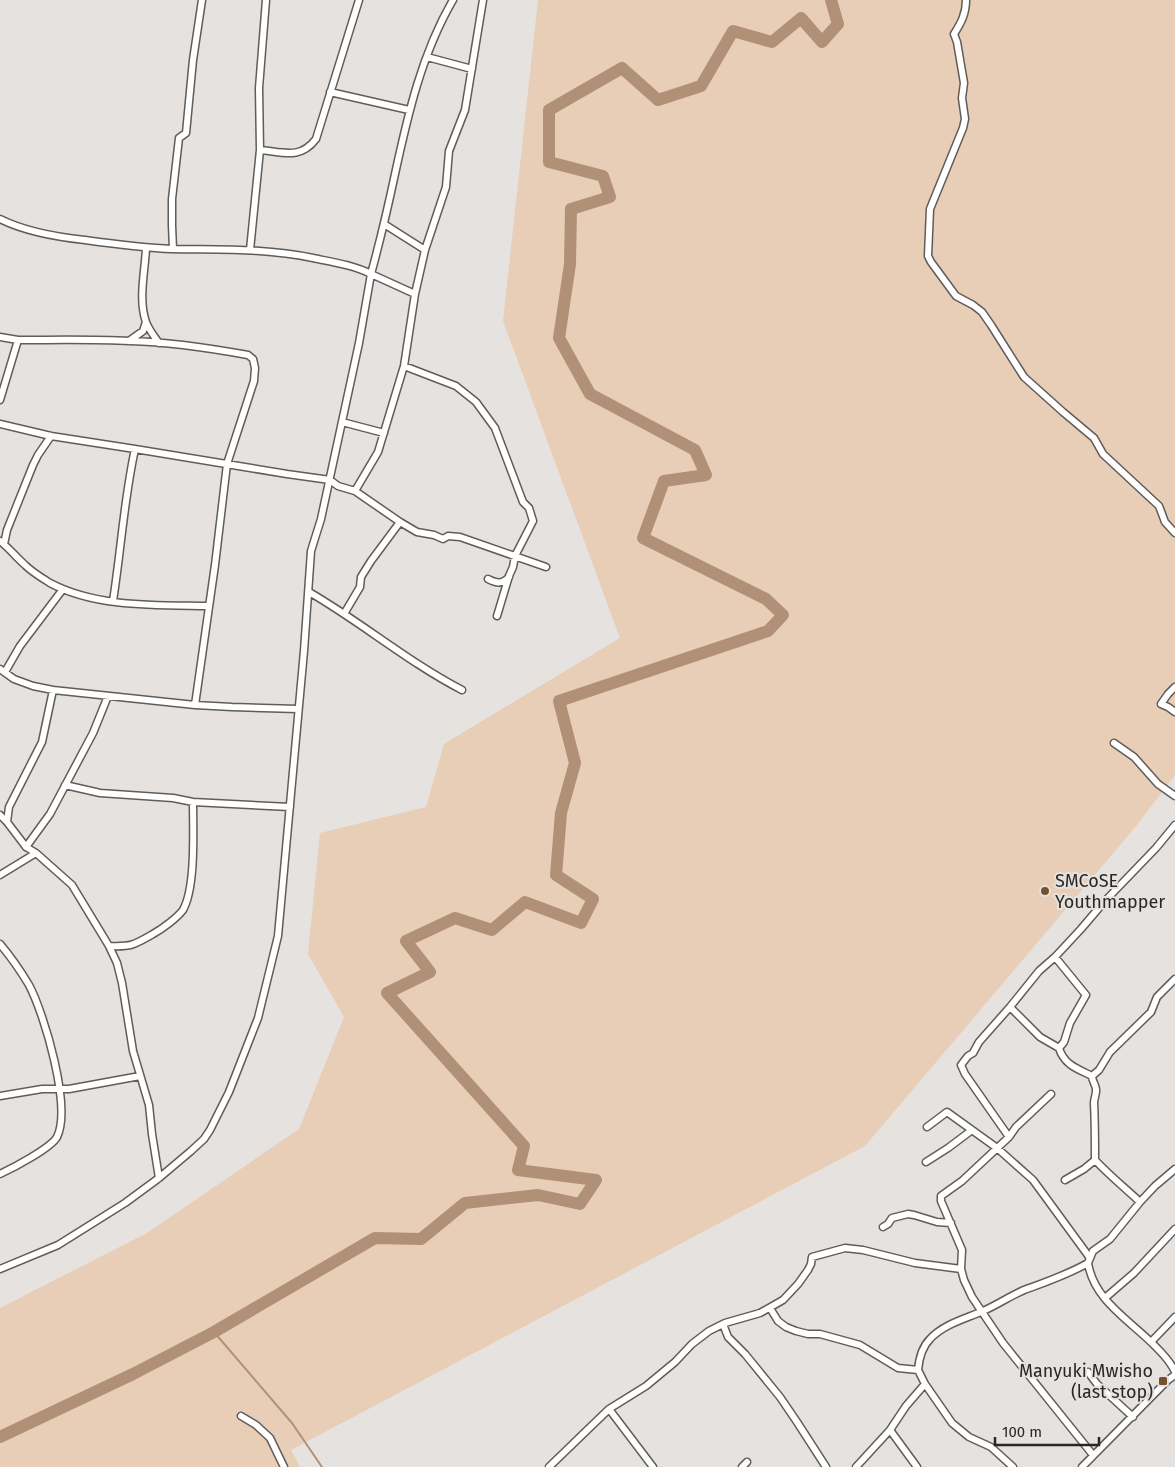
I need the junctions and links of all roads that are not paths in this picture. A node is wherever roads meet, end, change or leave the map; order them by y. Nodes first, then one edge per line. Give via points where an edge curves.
1 (202, 0) edge
2 (266, 0) edge
3 (359, 0) edge
4 (453, 0) edge
5 (483, 0) edge
6 (966, 0) edge
7 (427, 57) junction
8 (472, 69) junction
9 (330, 92) junction
10 (409, 110) junction
11 (260, 150) junction
12 (0, 219) edge
13 (384, 224) junction
14 (146, 248) junction
15 (173, 249) junction
16 (250, 250) junction
17 (425, 250) junction
18 (371, 274) junction
19 (415, 294) junction
20 (146, 322) junction
21 (0, 337) edge
22 (18, 340) junction
23 (130, 341) junction
24 (159, 343) junction
25 (404, 366) junction
26 (0, 400) edge
27 (342, 422) junction
28 (0, 424) edge
29 (384, 433) junction
30 (51, 436) junction
31 (136, 448) junction
32 (227, 464) junction
33 (330, 480) junction
34 (355, 491) junction
35 (400, 522) junction
36 (1175, 533) edge
37 (2, 542) edge
38 (515, 556) junction
39 (546, 567) dead end
40 (509, 576) junction
41 (488, 579) dead end
42 (63, 589) junction
43 (309, 592) junction
44 (113, 601) junction
45 (209, 606) junction
46 (344, 614) junction
47 (497, 616) dead end
48 (2, 670) edge
49 (1175, 687) edge
50 (52, 690) junction
51 (462, 690) dead end
52 (108, 696) junction
53 (195, 705) junction
54 (298, 709) junction
55 (1175, 712) edge
56 (1114, 743) dead end
57 (66, 785) junction
58 (1175, 796) edge
59 (193, 802) junction
60 (290, 807) junction
61 (0, 815) edge
62 (7, 822) junction
63 (1175, 825) edge
64 (26, 847) junction
65 (36, 853) junction
66 (0, 875) edge
67 (0, 944) edge
68 (109, 946) junction
69 (1055, 957) junction
70 (1175, 979) edge
71 (1010, 1007) junction
72 (1059, 1048) junction
73 (140, 1076) junction
74 (1092, 1076) junction
75 (60, 1089) junction
76 (1051, 1094) dead end
77 (0, 1096) edge
78 (927, 1128) dead end
79 (972, 1130) junction
80 (1009, 1137) junction
81 (997, 1148) junction
82 (1095, 1160) junction
83 (926, 1162) dead end
84 (1175, 1169) edge
85 (0, 1174) edge
86 (159, 1178) junction
87 (1065, 1180) dead end
88 (1140, 1202) junction
89 (951, 1222) junction
90 (883, 1227) dead end
91 (1175, 1230) edge
92 (1089, 1260) junction
93 (961, 1268) junction
94 (0, 1270) edge
95 (1105, 1298) junction
96 (770, 1308) junction
97 (982, 1312) junction
98 (1175, 1318) edge
99 (723, 1324) junction
100 (1151, 1342) junction
101 (918, 1370) junction
102 (1088, 1372) dead end
103 (1175, 1372) edge
104 (1175, 1376) edge
105 (925, 1384) junction
106 (609, 1409) junction
107 (241, 1416) dead end
108 (1133, 1417) junction
109 (890, 1430) junction
110 (1093, 1455) junction
111 (284, 1467) edge
112 (549, 1467) edge
113 (653, 1467) edge
114 (826, 1467) edge
115 (856, 1467) edge
116 (917, 1467) edge
117 (1013, 1467) edge
118 (1082, 1467) edge

1 - 15 street via 186,133 179,138 172,199
2 - 11 street via 258,88
3 - 9 street
4 - 7 street
5 - 8 street
6 - 36 street via 964,18 954,34 964,83 965,118 930,209 928,256 956,296 982,312 1029,382 1094,438 1104,454 1159,506 1165,522
7 - 8 street
7 - 10 street
8 - 17 street via 465,110 449,151 446,187
9 - 10 street
9 - 11 street via 318,135 305,150 292,153
10 - 13 street
11 - 16 street
12 - 14 street via 63,238
13 - 17 street
13 - 18 street
14 - 15 street
14 - 20 street via 143,307
15 - 16 street
16 - 18 street via 334,262
17 - 19 street
18 - 19 street
18 - 27 street
19 - 25 street
20 - 23 street via 143,331
20 - 24 street
21 - 22 street
22 - 23 street
22 - 26 street
23 - 24 street
24 - 32 street via 211,348 248,355 253,359 254,380
25 - 29 street
25 - 38 street via 456,386 476,402 495,428 533,521
27 - 29 street
27 - 33 street
28 - 30 street
29 - 34 street via 378,452
30 - 31 street
30 - 37 street via 38,454
31 - 32 street
31 - 44 street
32 - 33 street
32 - 45 street
33 - 34 street
33 - 43 street via 311,551
34 - 35 street
35 - 38 street via 417,532 443,539 460,537
35 - 46 street via 371,561
37 - 42 street via 26,567
38 - 39 street
38 - 40 street
40 - 41 street via 505,582
40 - 47 street
42 - 44 street via 89,598
42 - 48 street
43 - 46 street
43 - 54 street
44 - 45 street
45 - 53 street
46 - 51 street
48 - 50 street via 33,686
49 - 55 street via 1161,704
50 - 52 street
50 - 62 street via 42,742 9,807
52 - 53 street
52 - 57 street
53 - 54 street
54 - 60 street
56 - 58 street via 1134,757 1158,784
57 - 59 street via 100,793
57 - 64 street
59 - 60 street
59 - 68 street via 193,857 182,911 143,940 127,947
60 - 86 street via 278,936 258,1018 233,1083 210,1130 191,1152
61 - 62 street
62 - 64 street
63 - 69 street
64 - 65 street
65 - 66 street
65 - 68 street via 72,884
67 - 75 street via 29,986 50,1046
68 - 73 street via 122,983
69 - 71 street
69 - 72 street via 1086,995
70 - 74 street via 1157,996 1151,1012 1110,1052
71 - 72 street via 1040,1037
71 - 80 street via 961,1065
72 - 74 street via 1061,1056 1071,1066
73 - 75 street
73 - 86 street via 149,1104
74 - 82 street via 1096,1088
75 - 77 street
75 - 85 street via 62,1118 57,1137 46,1148
76 - 80 street
78 - 79 street via 947,1112
79 - 81 street
79 - 83 street
80 - 81 street
81 - 89 street via 941,1196
81 - 92 street via 1033,1180
82 - 87 street
82 - 88 street
84 - 88 street
86 - 94 street via 58,1244
88 - 92 street
89 - 90 street via 937,1222 908,1214 892,1218
89 - 93 street via 962,1250
91 - 95 street
92 - 95 street via 1094,1283
92 - 97 street
93 - 96 street via 915,1263 845,1248 812,1257 798,1284
93 - 97 street via 967,1288
95 - 100 street
96 - 99 street
96 - 101 street via 786,1327 860,1344 898,1368
97 - 101 street via 938,1331 922,1349
97 - 110 street
98 - 100 street
99 - 106 street via 692,1344 646,1386
99 - 114 street via 728,1337 780,1397
100 - 103 street
101 - 105 street
102 - 108 street via 1096,1384
104 - 108 street
105 - 109 street
105 - 117 street via 952,1423 968,1437 991,1447
106 - 112 street
106 - 113 street
107 - 111 street via 270,1438
108 - 110 street
109 - 115 street
109 - 116 street
110 - 118 street

